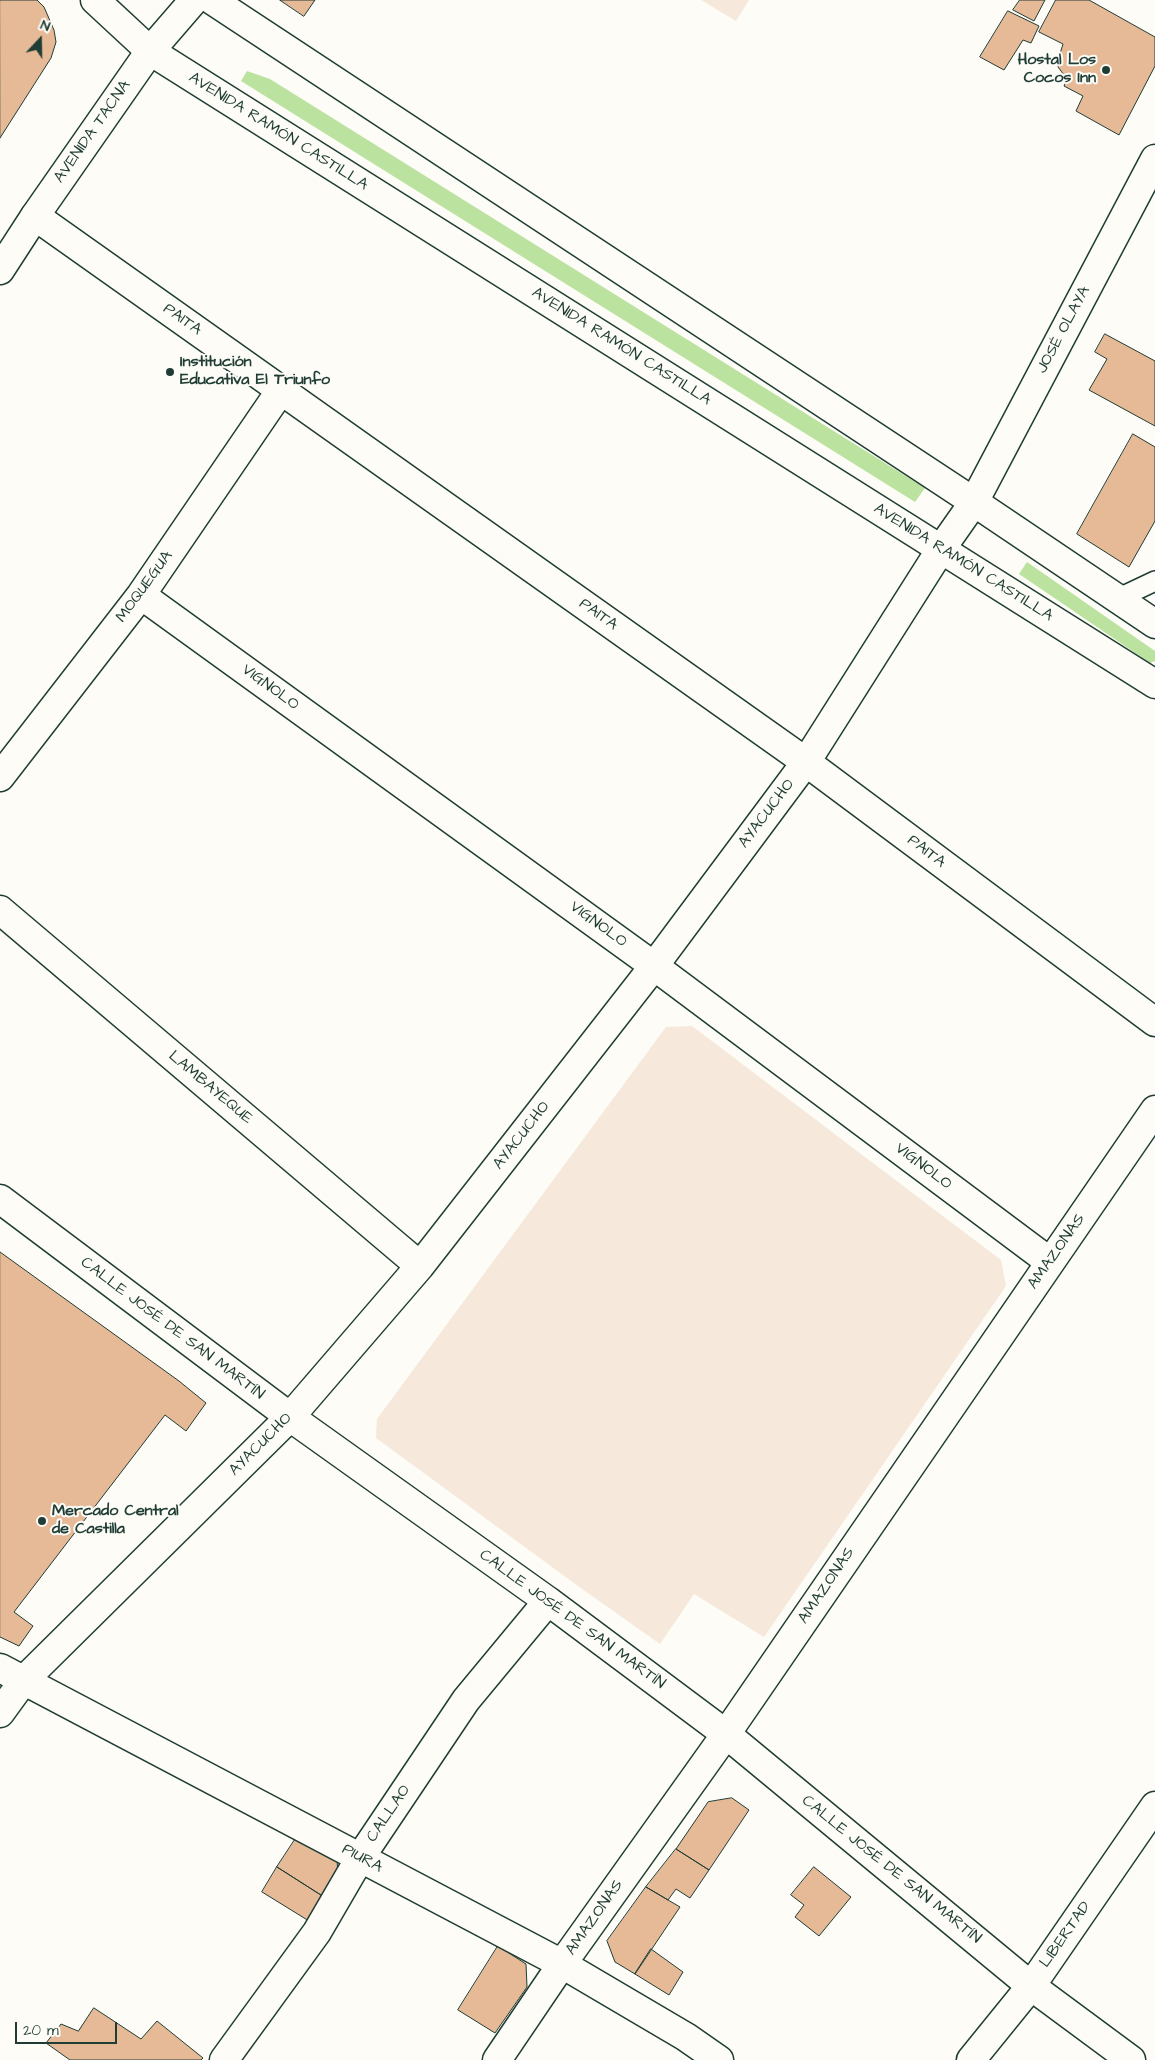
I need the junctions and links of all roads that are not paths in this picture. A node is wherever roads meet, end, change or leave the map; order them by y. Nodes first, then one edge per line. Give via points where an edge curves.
1 (95, 0) edge
2 (194, 0) edge
3 (212, 0) edge
4 (150, 51) junction
5 (1155, 159) edge
6 (35, 216) junction
7 (0, 270) edge
8 (281, 390) junction
9 (974, 502) junction
10 (941, 549) junction
11 (1155, 581) edge
12 (142, 595) junction
13 (1117, 599) junction
14 (1155, 624) edge
15 (1155, 684) edge
16 (806, 762) junction
17 (0, 777) edge
18 (0, 910) edge
19 (654, 966) junction
20 (1155, 1022) edge
21 (1155, 1110) edge
22 (0, 1199) edge
23 (1050, 1262) junction
24 (420, 1266) junction
25 (290, 1417) junction
26 (548, 1601) junction
27 (0, 1668) edge
28 (24, 1680) junction
29 (0, 1712) edge
30 (726, 1734) junction
31 (1155, 1806) edge
32 (360, 1858) junction
33 (562, 1964) junction
34 (1032, 1986) junction
35 (224, 2060) edge
36 (497, 2060) edge
37 (719, 2060) edge
38 (971, 2060) edge
39 (1131, 2060) edge

1 - 4 street, AVENIDA RAMÓN CASTILLA
2 - 4 street, AVENIDA TACNA
3 - 9 street
4 - 6 street, AVENIDA TACNA
4 - 10 street, AVENIDA RAMÓN CASTILLA
5 - 9 street, JOSÉ OLAYA
6 - 7 street, AVENIDA TACNA
6 - 8 street, PAITA
8 - 12 street, MOQUEGUA
8 - 16 street, PAITA
9 - 10 street, AYACUCHO
9 - 13 street
10 - 15 street, AVENIDA RAMÓN CASTILLA
10 - 16 street, AYACUCHO
11 - 13 lane
12 - 17 street, MOQUEGUA
12 - 19 street, VIGNOLO
13 - 14 street
16 - 19 street, AYACUCHO
16 - 20 street, PAITA
18 - 24 street, LAMBAYEQUE
19 - 23 street, VIGNOLO
19 - 24 street, AYACUCHO
21 - 23 street, AMAZONAS
22 - 25 street, CALLE JOSÉ DE SAN MARTÍN
23 - 30 street, AMAZONAS
24 - 25 street, AYACUCHO
25 - 26 street, CALLE JOSÉ DE SAN MARTÍN
25 - 28 street, AYACUCHO
26 - 30 street, CALLE JOSÉ DE SAN MARTÍN
26 - 32 street, CALLAO via 466,1700
27 - 28 street, PIURA
28 - 29 street, AYACUCHO
28 - 32 street, PIURA
30 - 33 street, AMAZONAS
30 - 34 street, CALLE JOSÉ DE SAN MARTÍN
31 - 34 street, LIBERTAD
32 - 33 street, PIURA
32 - 35 street, CALLAO via 317,1932
33 - 36 street, AMAZONAS
33 - 37 street, PIURA
34 - 38 street, LIBERTAD
34 - 39 street, CALLE JOSÉ DE SAN MARTÍN

